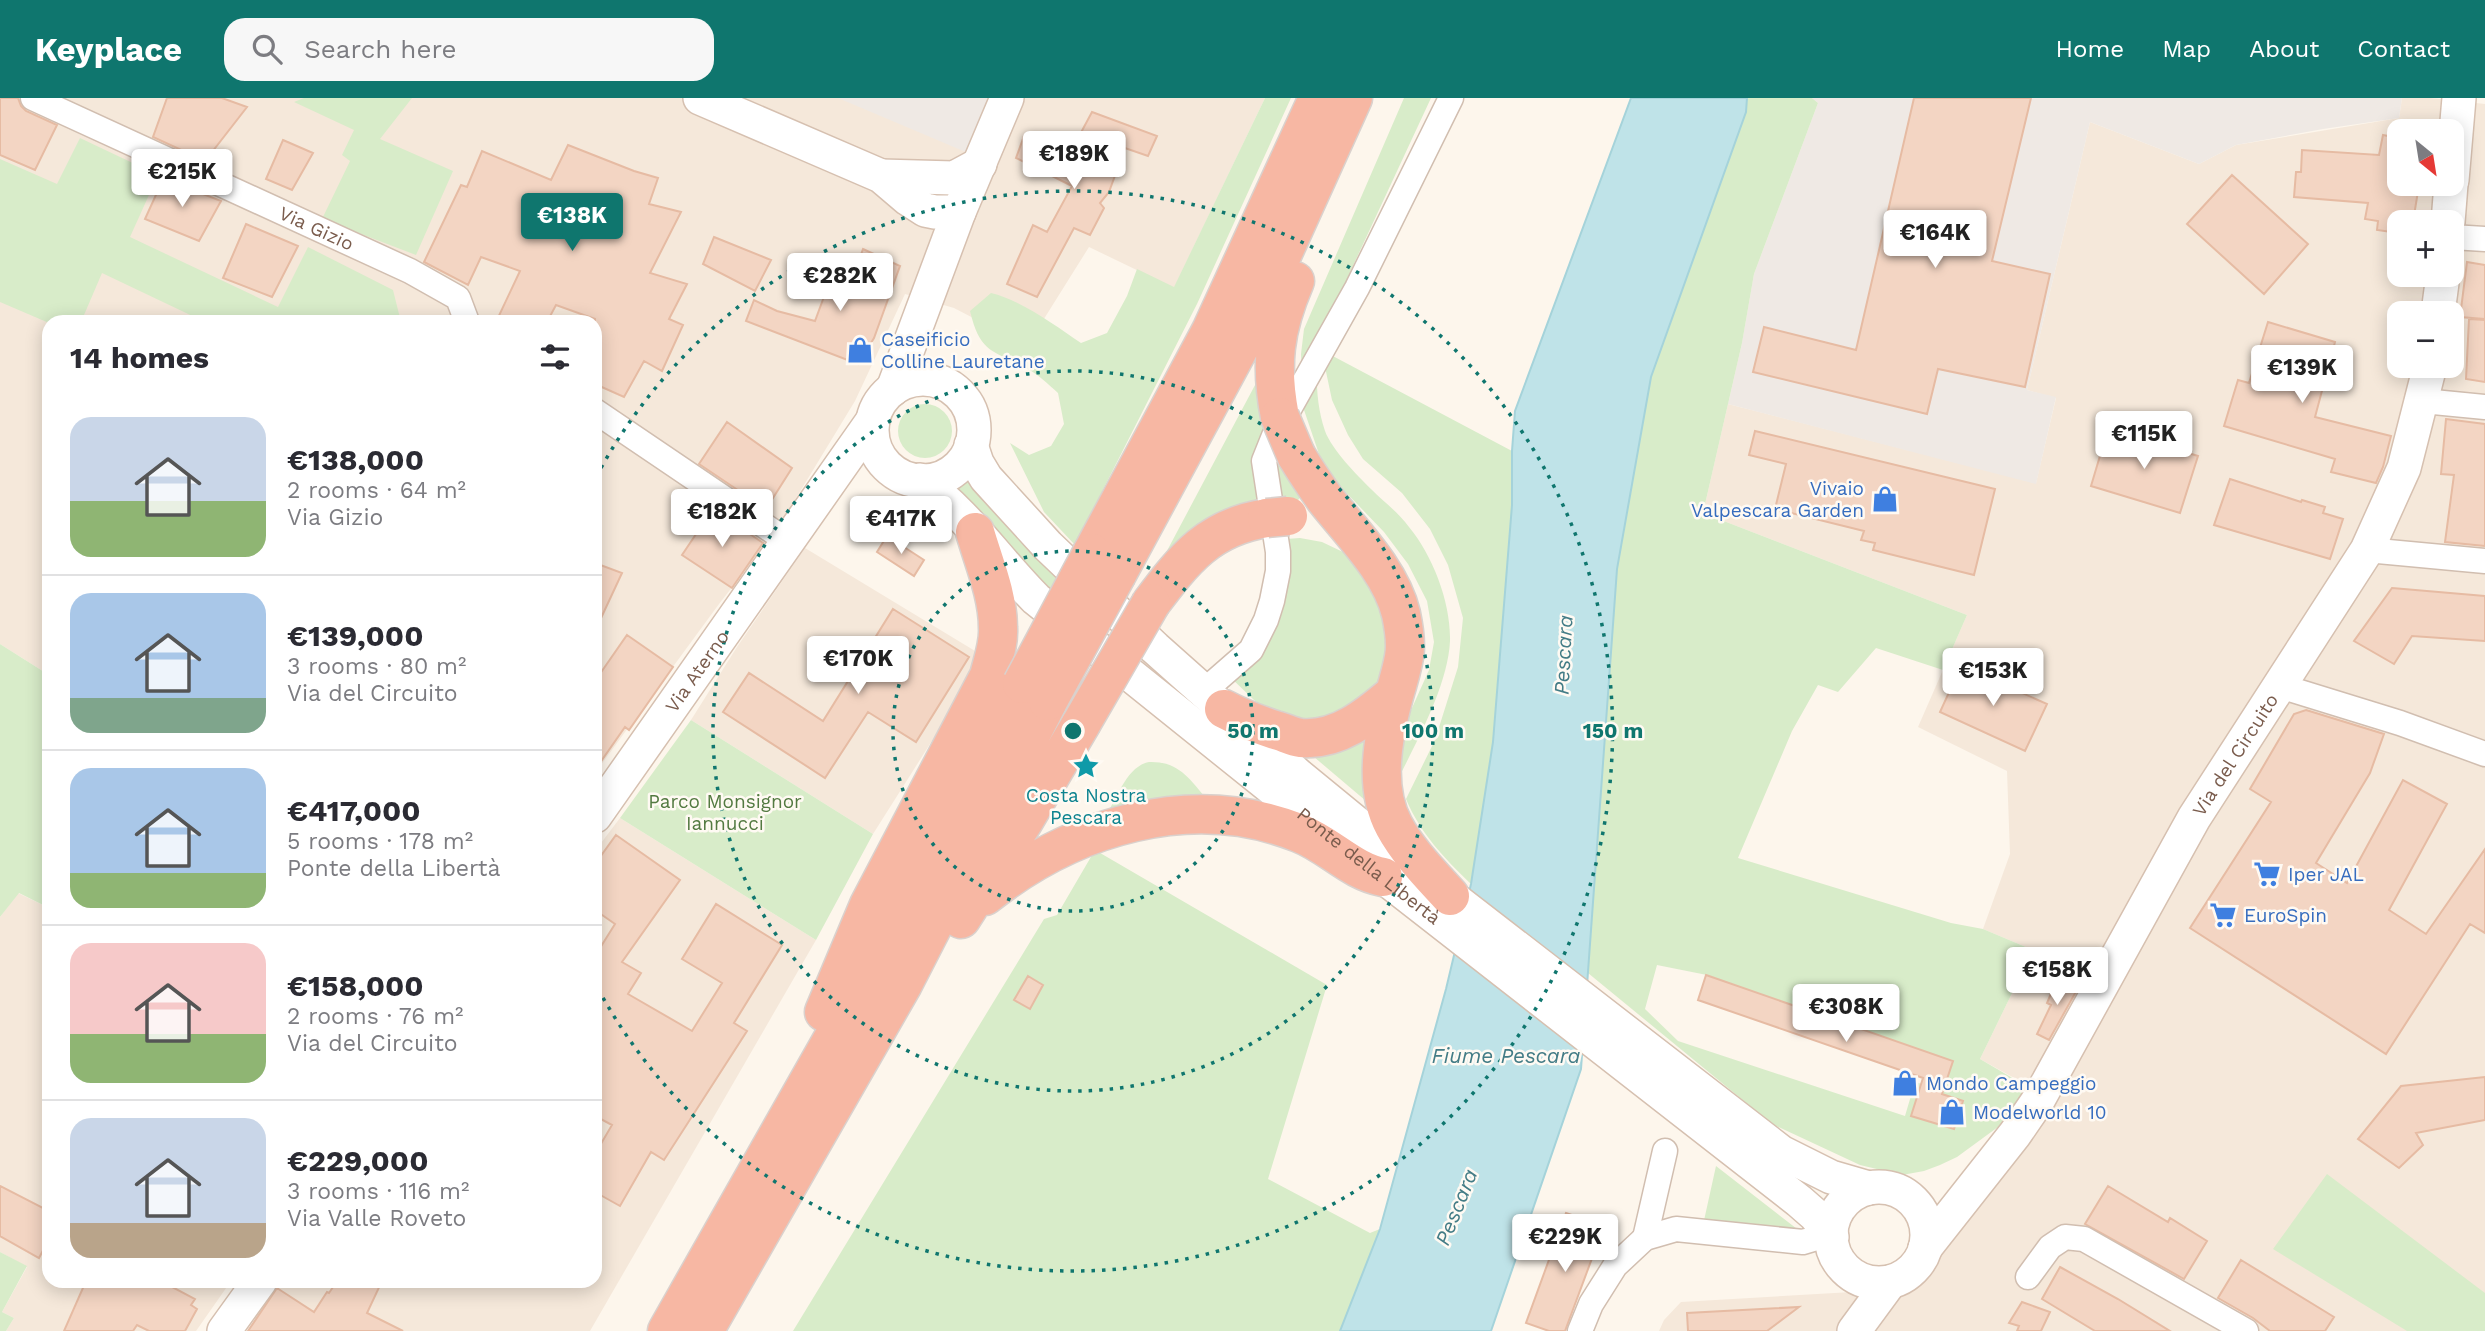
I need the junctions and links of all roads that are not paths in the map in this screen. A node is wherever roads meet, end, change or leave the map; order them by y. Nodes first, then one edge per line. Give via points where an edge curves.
1 (33, 98) edge
2 (701, 98) edge
3 (1007, 98) edge
4 (1318, 98) edge
5 (1353, 98) edge
6 (1451, 98) edge
7 (2459, 98) edge
8 (2457, 119) edge
9 (980, 164) junction
10 (897, 184) junction
11 (1306, 202) junction
12 (960, 212) junction
13 (2464, 237) edge
14 (2485, 239) edge
15 (942, 259) junction
16 (929, 294) junction
17 (464, 315) edge
18 (2428, 378) edge
19 (893, 388) junction
20 (953, 388) junction
21 (2423, 401) junction
22 (2485, 407) edge
23 (602, 415) edge
24 (873, 420) junction
25 (971, 445) junction
26 (886, 465) junction
27 (920, 480) junction
28 (975, 532) junction
29 (792, 534) junction
30 (1358, 539) junction
31 (2367, 550) junction
32 (2485, 561) edge
33 (1105, 563) junction
34 (2281, 683) junction
35 (1035, 693) junction
36 (1394, 695) junction
37 (1214, 700) junction
38 (2485, 754) edge
39 (602, 806) edge
40 (1348, 843) junction
41 (1383, 877) joint
42 (1450, 896) junction
43 (965, 912) junction
44 (833, 1105) junction
45 (786, 1121) junction
46 (1733, 1133) junction
47 (2015, 1134) junction
48 (1665, 1151) dead end
49 (1869, 1188) junction
50 (1910, 1198) junction
51 (1830, 1230) junction
52 (1645, 1238) junction
53 (1925, 1248) junction
54 (1854, 1275) junction
55 (2028, 1277) dead end
56 (1890, 1282) junction
57 (255, 1288) edge
58 (224, 1331) edge
59 (667, 1331) edge
60 (704, 1331) edge
61 (1580, 1331) edge
62 (1838, 1331) edge
63 (1854, 1331) edge
64 (2246, 1331) edge

1 - 17 street, Via Gizio via 410,271 458,298
2 - 10 main road
3 - 9 main road
4 - 33 highway
5 - 11 highway
6 - 37 street via 1264,461 1278,552 1272,601 1251,650
7 - 8 main road
9 - 10 main road via 954,178
9 - 12 main road
10 - 12 main road via 944,190
10 - 15 main road
11 - 30 highway, bridge via 1312,243 1278,330 1275,388 1280,417 1296,455
11 - 33 highway via 1245,337
12 - 15 main road
13 - 14 street
15 - 16 main road
16 - 19 main road
16 - 20 main road via 931,348
18 - 21 main road, Via del Circuito
19 - 20 main road via 912,380 933,379
19 - 24 main road via 880,402
20 - 25 main road via 971,414
21 - 22 street
21 - 31 main road, Via del Circuito via 2404,468
23 - 29 street
24 - 26 main road via 875,448
24 - 29 main road, Via Aterno
25 - 27 main road via 953,471
25 - 37 main road, Ponte della Libertà via 986,478 1048,546
26 - 27 main road
26 - 29 main road, Via Aterno via 848,484
27 - 28 main road, Ponte della Libertà via 951,503
28 - 40 main road, Ponte della Libertà via 1036,599
28 - 45 highway via 999,628 989,676 869,905 827,1005 786,1085
29 - 39 main road, Via Aterno
30 - 36 highway via 1384,576 1400,610 1406,650
30 - 43 highway, bridge via 1322,524 1278,517 1246,521 1204,542 1179,565
31 - 32 street
31 - 34 main road, Via del Circuito
33 - 35 highway, bridge
34 - 38 street
34 - 47 main road, Via del Circuito via 2194,818 2057,1070
35 - 44 highway via 903,984
35 - 45 highway
36 - 37 highway via 1339,732 1301,738 1244,720
36 - 42 highway via 1381,769 1390,817 1402,839
37 - 40 main road, Ponte della Libertà
40 - 41 highway via 1358,870
40 - 42 main road, Ponte della Libertà
40 - 43 highway via 1231,816 1187,813 1160,817 1093,835 1023,867
41 - 46 main road, Ponte della Libertà
42 - 46 main road, Ponte della Libertà
43 - 44 highway via 872,1079
44 - 60 highway
45 - 59 highway
46 - 49 main road, Ponte della Libertà via 1831,1177
46 - 51 main road, Ponte della Libertà
47 - 50 main road, Via del Circuito via 1946,1188
47 - 53 main road, Via del Circuito
48 - 52 street
49 - 50 main road via 1888,1187
49 - 51 main road via 1848,1199
50 - 53 main road via 1925,1221
51 - 52 street via 1803,1242 1676,1229
51 - 54 main road via 1838,1259
52 - 61 street via 1615,1266
53 - 56 main road via 1912,1269
54 - 56 main road via 1865,1281
54 - 62 main road
55 - 64 street via 2050,1247 2065,1237 2084,1239
56 - 63 main road
57 - 58 main road

